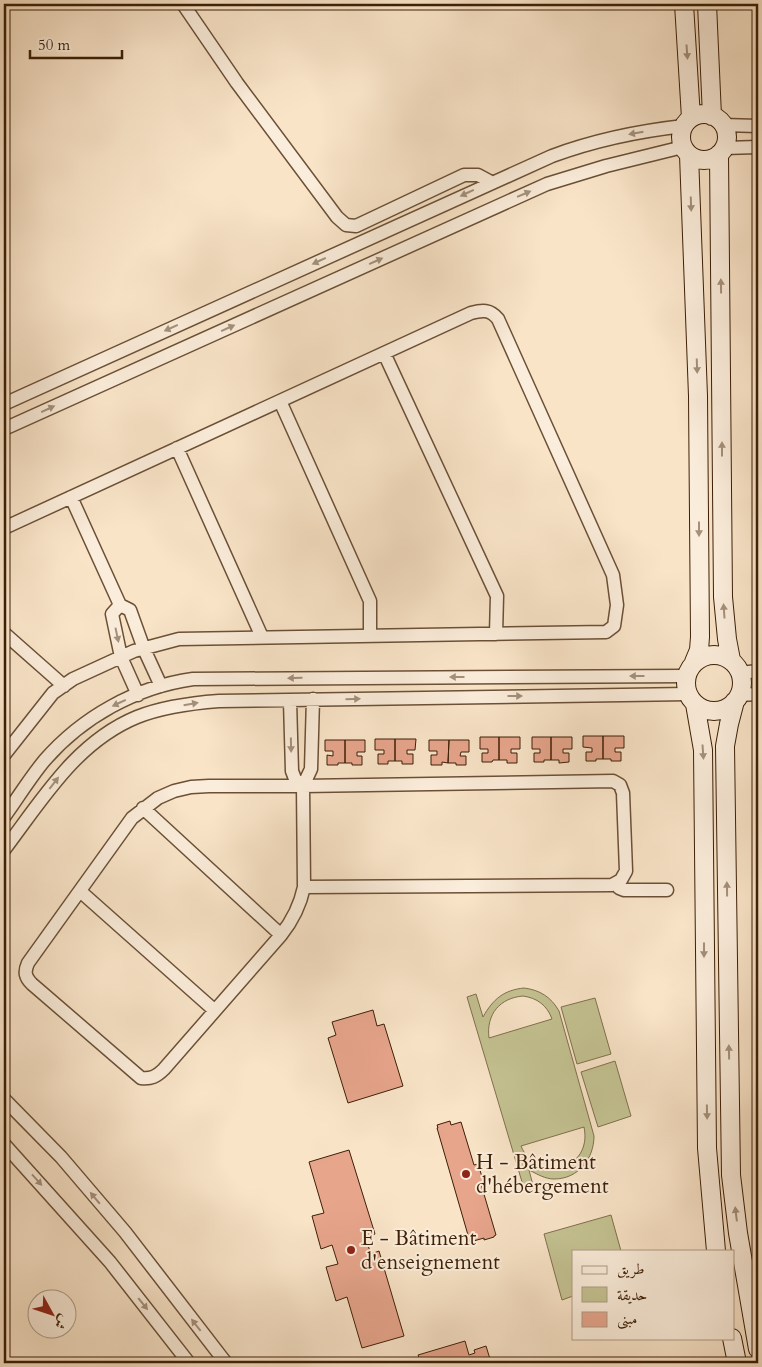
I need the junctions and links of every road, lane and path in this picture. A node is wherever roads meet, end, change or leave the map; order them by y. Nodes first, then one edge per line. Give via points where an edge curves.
1 (183, 4) edge
2 (684, 4) edge
3 (707, 4) edge
4 (718, 120) junction
5 (688, 122) junction
6 (758, 126) edge
7 (758, 147) edge
8 (686, 151) junction
9 (722, 151) junction
10 (492, 182) junction
11 (384, 353) junction
12 (280, 401) junction
13 (4, 404) edge
14 (4, 429) edge
15 (178, 448) junction
16 (71, 497) junction
17 (4, 528) edge
18 (120, 605) junction
19 (4, 634) edge
20 (496, 634) junction
21 (370, 636) junction
22 (262, 637) junction
23 (144, 649) junction
24 (121, 657) junction
25 (736, 666) junction
26 (690, 669) junction
27 (758, 671) edge
28 (478, 677) junction
29 (64, 686) junction
30 (161, 686) junction
31 (758, 694) edge
32 (138, 695) junction
33 (477, 696) junction
34 (737, 698) junction
35 (313, 699) junction
36 (691, 699) junction
37 (290, 701) junction
38 (4, 754) edge
39 (303, 786) junction
40 (25, 788) junction
41 (42, 799) junction
42 (143, 808) junction
43 (4, 817) edge
44 (4, 850) edge
45 (617, 883) junction
46 (304, 887) junction
47 (667, 890) dead end
48 (80, 891) junction
49 (281, 935) junction
50 (214, 1010) junction
51 (4, 1099) edge
52 (4, 1144) edge
53 (716, 1250) edge
54 (732, 1340) edge
55 (758, 1348) edge
56 (189, 1363) edge
57 (226, 1363) edge
58 (738, 1363) edge

1 - 10 street via 237,83 346,225 356,226 464,175 478,174
2 -> 5 main road
3 - 4 main road
4 - 5 main road via 698,115
4 - 6 street
4 - 9 main road via 726,132
5 - 8 main road via 681,139
5 -> 10 street via 593,142
7 - 9 street
8 - 9 main road via 704,160
14 -> 8 street via 546,184 606,166
8 -> 26 main road via 698,406 700,637
25 -> 9 main road via 727,639 723,596
10 -> 13 street
11 - 12 street
11 - 20 street via 497,596
11 - 20 street via 471,314 482,310 493,313 613,575 617,605 616,622 610,630
12 - 15 street
12 - 21 street via 370,601
15 - 16 street
15 - 22 street
16 - 17 street
16 - 18 street
18 - 23 street via 130,610
18 -> 24 street via 112,614
19 - 29 street
20 - 21 street
21 - 22 street
22 - 23 street via 179,638
23 - 24 street
23 - 30 street
24 - 29 street
24 - 32 street
25 - 26 main road via 724,656 708,654
25 - 27 street
25 - 34 main road via 742,681
26 -> 28 street
26 - 36 main road via 686,688
28 -> 30 street via 218,679
28 - 33 street
29 - 38 street via 54,693
30 - 32 street
31 - 34 street
32 -> 40 street via 101,711 75,730 44,761
35 -> 33 street
33 -> 36 street
34 - 36 main road via 728,707 711,711
55 -> 34 main road via 731,1175 725,746
35 - 37 street
35 - 39 street via 311,769
36 -> 53 main road via 703,750 707,1139
37 -> 39 street via 292,771
41 -> 37 street via 89,746 138,716 199,703
39 - 42 street via 192,787 174,791
39 - 45 street via 613,781 622,789 626,870
39 - 46 street
40 - 41 street
40 - 43 street
41 - 44 street
42 - 48 street via 132,818
42 - 49 street
45 - 46 street via 598,886
45 - 47 street via 624,890
46 - 49 street via 296,913
48 - 50 street
48 - 50 street via 28,963 28,980 39,991 140,1078 149,1079 158,1076
49 - 50 street
57 -> 51 street via 124,1232 61,1158
52 -> 56 street via 110,1262
54 - 58 main road

